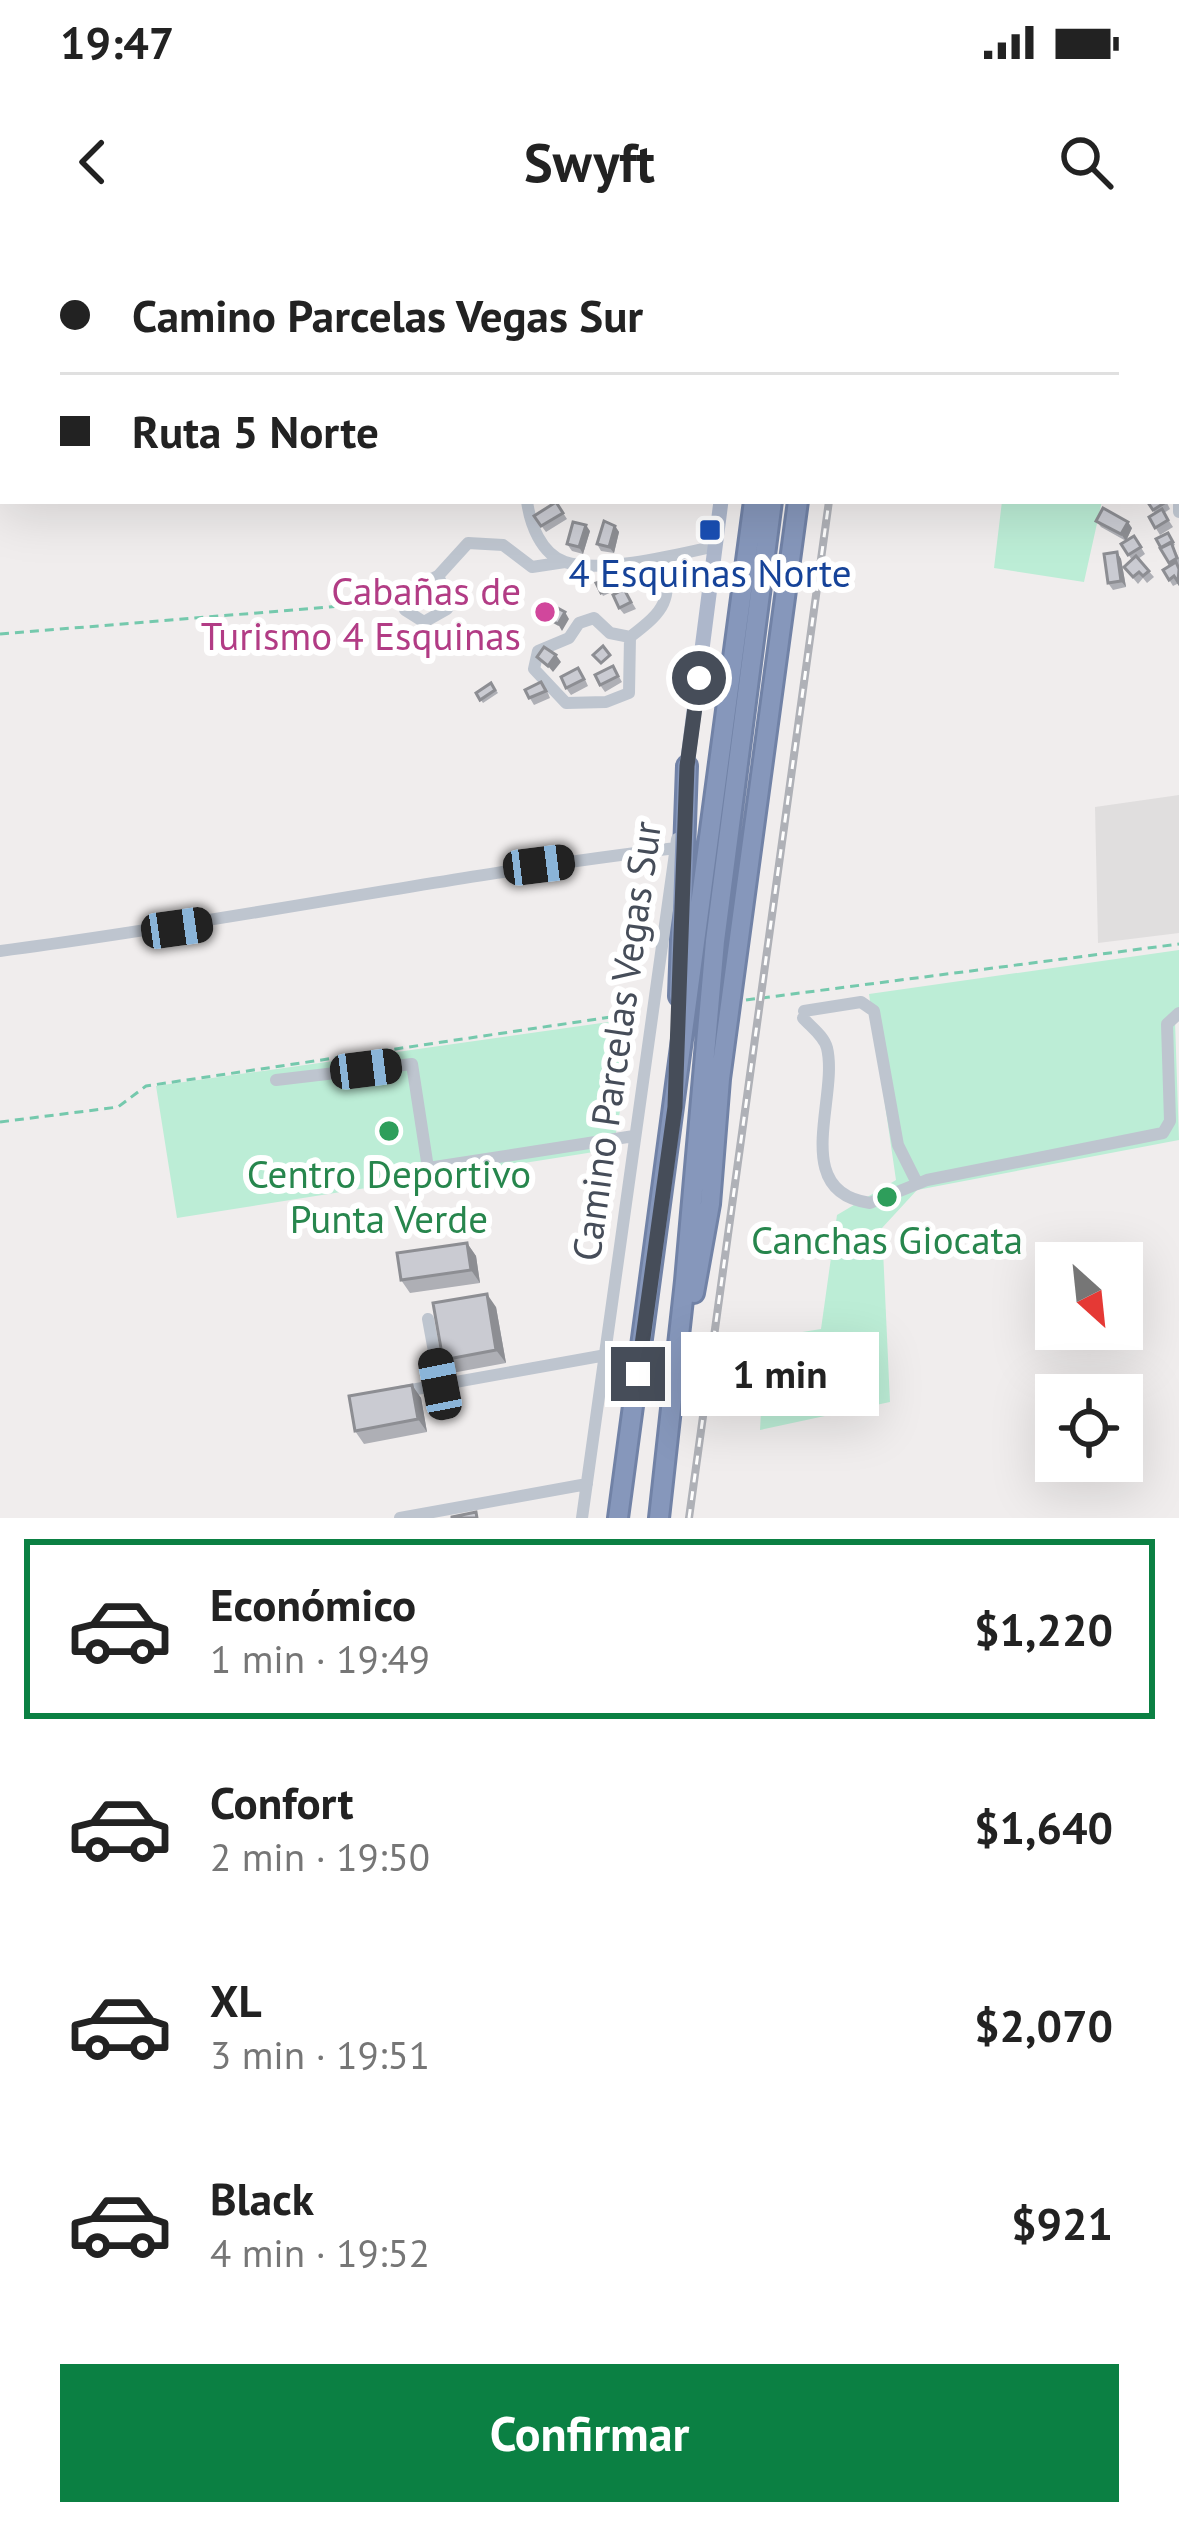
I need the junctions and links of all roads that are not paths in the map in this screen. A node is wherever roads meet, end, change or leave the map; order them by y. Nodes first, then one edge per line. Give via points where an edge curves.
1 (528, 504) edge
2 (721, 504) edge
3 (754, 504) edge
4 (772, 504) edge
5 (797, 504) edge
6 (716, 546) junction
7 (668, 557) junction
8 (565, 562) junction
9 (438, 576) junction
10 (630, 637) junction
11 (687, 766) junction
12 (676, 848) junction
13 (0, 951) edge
14 (1179, 1013) edge
15 (276, 1080) dead end
16 (675, 1107) junction
17 (634, 1136) junction
18 (917, 1183) junction
19 (428, 1319) edge
20 (606, 1354) junction
21 (440, 1384) junction
22 (386, 1394) edge
23 (670, 1427) junction
24 (587, 1484) junction
25 (400, 1518) edge
26 (583, 1518) edge
27 (618, 1518) edge
28 (658, 1518) edge

1 - 8 street via 543,545
2 - 6 main road, Camino Parcelas Vegas Sur
3 - 16 highway
4 - 23 highway via 715,941
5 - 23 highway via 710,1204
6 - 7 street
6 - 11 main road, Camino Parcelas Vegas Sur
7 - 8 street
7 - 10 street via 668,599
8 - 9 street via 532,567 502,545 468,543
9 - 9 street via 451,603 424,622 404,601
10 - 10 street via 629,693 606,702 566,703 534,669 538,651 569,638 579,623 594,618
11 - 12 street, Camino Parcelas Vegas Sur
11 - 16 highway
12 - 13 street
12 - 17 street, Camino Parcelas Vegas Sur
14 - 18 street via 1167,1028 1170,1121 1162,1133
15 - 17 street via 412,1064 428,1168
16 - 27 highway
17 - 20 street, Camino Parcelas Vegas Sur
18 - 18 street via 870,1203 834,1184 823,1161 827,1048 804,1015 861,1002 874,1011 898,1144
19 - 21 street
20 - 21 street
20 - 24 street, Camino Parcelas Vegas Sur
21 - 22 street
23 - 28 highway
24 - 25 street
24 - 26 street, Camino Parcelas Vegas Sur

